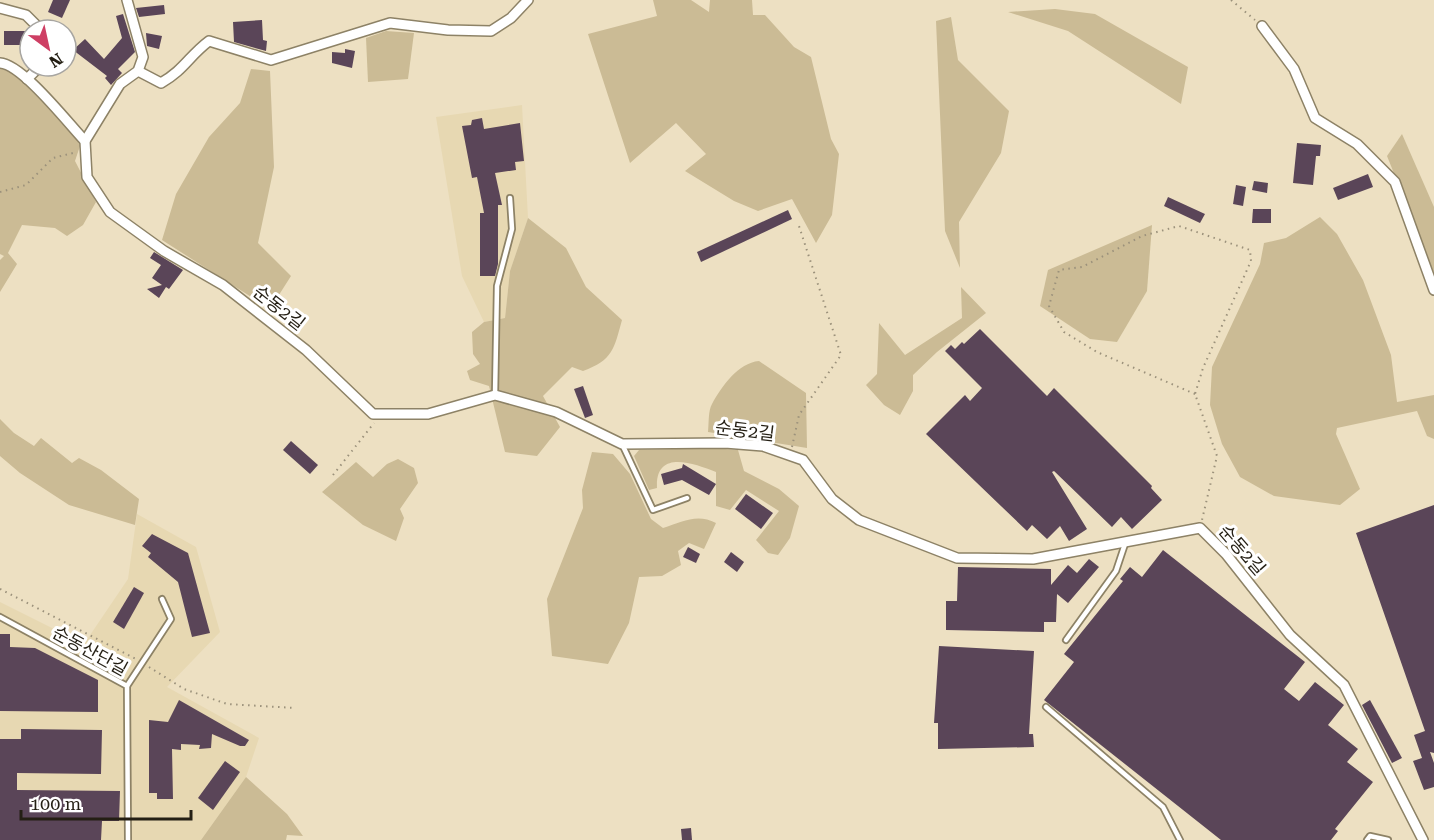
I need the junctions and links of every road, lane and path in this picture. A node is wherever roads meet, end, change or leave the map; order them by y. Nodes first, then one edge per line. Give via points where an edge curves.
1 (127, 0) edge
2 (528, 0) edge
3 (1231, 0) edge
4 (0, 8) edge
5 (29, 18) edge
6 (1262, 26) joint
7 (0, 63) edge
8 (138, 70) junction
9 (27, 79) joint
10 (85, 146) junction
11 (0, 192) edge
12 (510, 198) dead end
13 (798, 223) dead end
14 (1434, 290) edge
15 (1195, 394) junction
16 (495, 395) junction
17 (381, 414) junction
18 (622, 444) junction
19 (790, 456) junction
20 (333, 476) dead end
21 (687, 498) dead end
22 (1200, 528) junction
23 (1126, 541) junction
24 (162, 599) dead end
25 (0, 617) edge
26 (1066, 640) dead end
27 (127, 686) junction
28 (1046, 707) dead end
29 (128, 840) edge
30 (1180, 840) edge
31 (1367, 840) edge
32 (1388, 840) edge
33 (1423, 840) edge

1 - 8 street via 143,57
2 - 8 street via 491,31 390,23 271,60 209,41 180,72 161,83
3 - 6 path
4 - 5 street
6 - 14 street via 1294,69 1316,118 1357,144 1395,182
7 - 9 street via 9,63
8 - 10 street via 120,84
9 - 10 street
10 - 11 path via 53,158 26,185
10 - 17 street, 순동2길 via 87,177 110,212 164,251 223,285 306,350 373,414
12 - 16 lane via 512,229 497,286
13 - 19 path via 841,355 800,415
15 - 15 path via 1251,261 1250,250 1179,226 1142,236 1082,267 1059,270 1049,306 1064,332 1097,352
15 - 22 path via 1216,456
16 - 17 street via 428,414
16 - 18 street, 순동2길 via 556,412
17 - 20 path
18 - 19 street, 순동2길 via 725,442 763,447
18 - 21 lane via 653,510
19 - 23 street, 순동2길 via 803,460 832,500 859,520 957,558 1033,559
22 - 23 street, 순동2길
22 - 33 street, 순동2길 via 1226,554 1290,635 1344,685
23 - 26 lane via 1116,571
24 - 27 lane via 171,619
25 - 27 lane, 순동산단길
27 - 29 lane, 순동산단길
28 - 30 lane via 1163,807
31 - 32 lane via 1370,836

